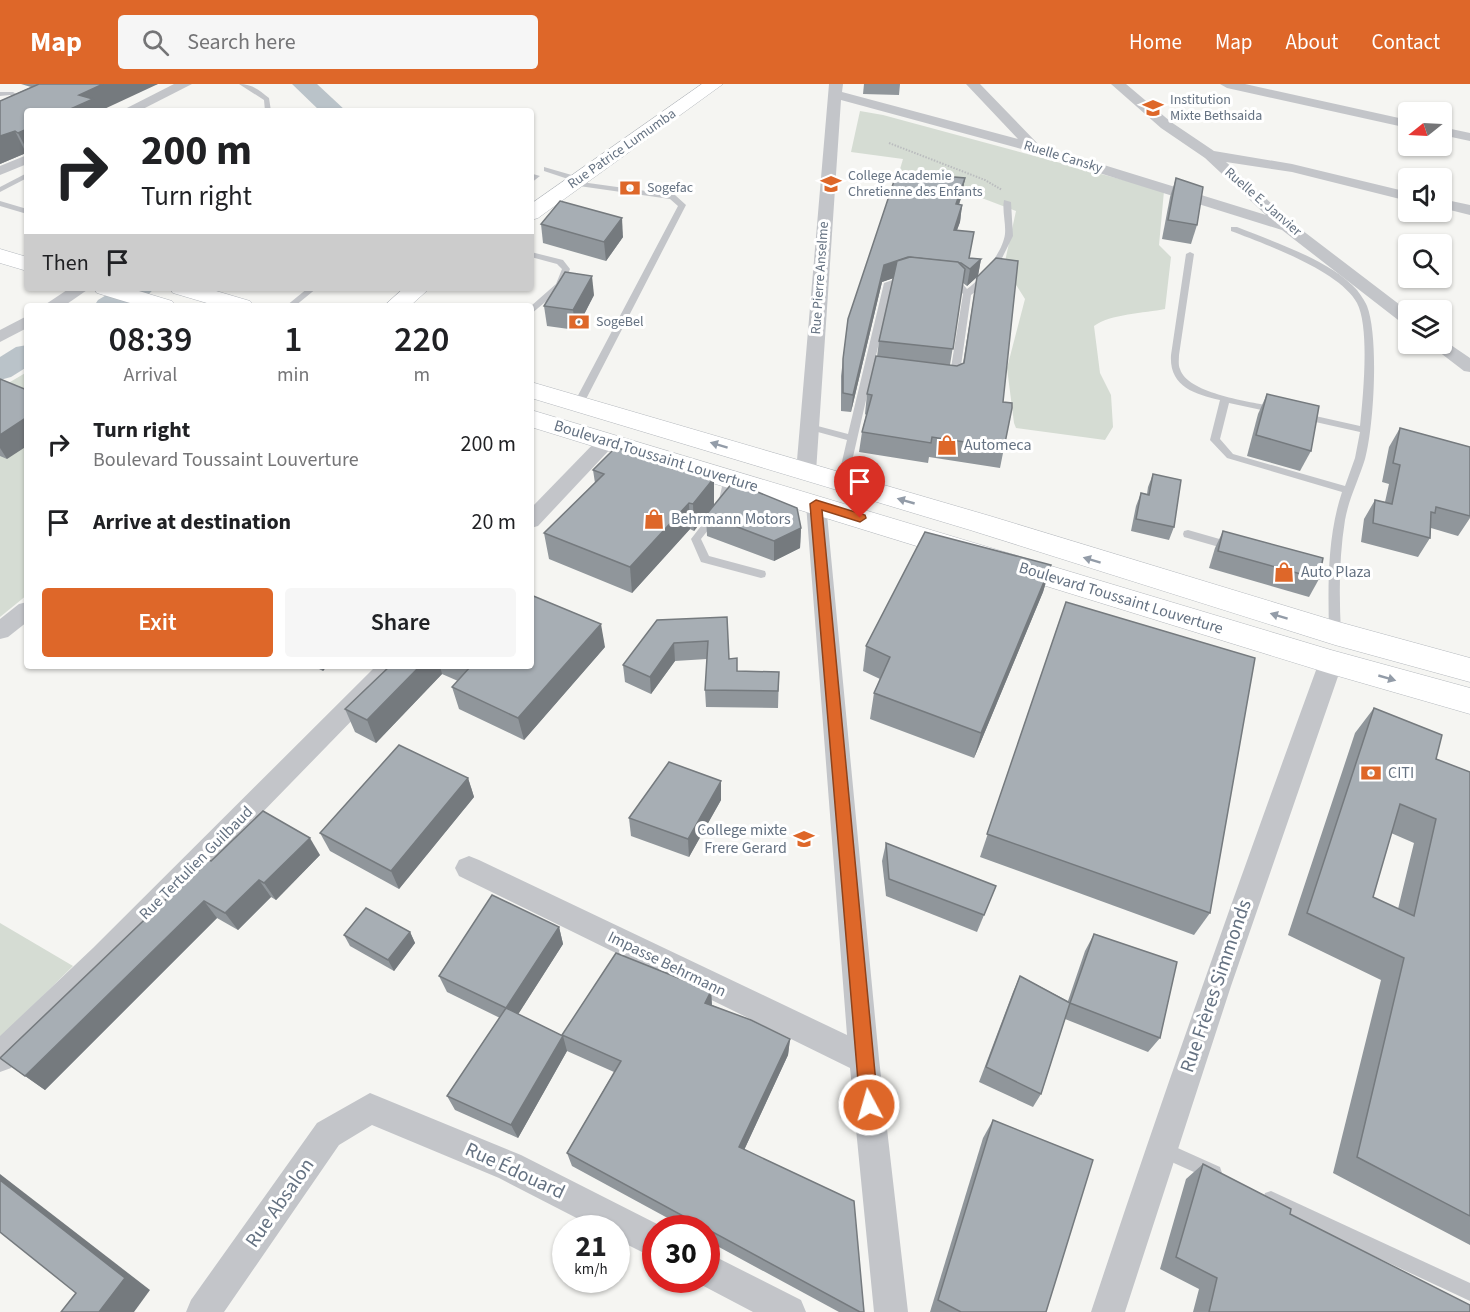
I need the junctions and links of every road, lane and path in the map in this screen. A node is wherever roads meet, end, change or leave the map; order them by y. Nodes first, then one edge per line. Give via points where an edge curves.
1 (185, 84) edge
2 (242, 84) edge
3 (714, 84) edge
4 (973, 84) edge
5 (1118, 84) edge
6 (1227, 84) edge
7 (835, 89) edge
8 (0, 94) edge
9 (134, 108) edge
10 (268, 108) edge
11 (0, 115) edge
12 (1398, 122) edge
13 (1452, 133) edge
14 (1470, 137) edge
15 (889, 143) dead end
16 (1034, 148) junction
17 (1210, 155) junction
18 (24, 160) edge
19 (6, 169) edge
20 (547, 169) dead end
21 (24, 170) edge
22 (24, 177) edge
23 (577, 182) junction
24 (0, 190) edge
25 (1398, 194) edge
26 (1007, 202) joint
27 (0, 203) edge
28 (1452, 206) edge
29 (1470, 210) edge
30 (24, 211) edge
31 (534, 212) edge
32 (1288, 227) junction
33 (1234, 229) dead end
34 (1190, 254) dead end
35 (534, 255) edge
36 (0, 256) edge
37 (24, 263) edge
38 (917, 279) edge
39 (937, 282) edge
40 (77, 291) edge
41 (115, 291) edge
42 (198, 291) edge
43 (308, 291) edge
44 (414, 291) edge
45 (436, 291) edge
46 (967, 294) junction
47 (57, 303) edge
48 (154, 303) edge
49 (233, 303) edge
50 (294, 303) edge
51 (400, 303) edge
52 (422, 303) edge
53 (534, 308) edge
54 (1398, 311) edge
55 (24, 323) edge
56 (0, 337) edge
57 (1452, 353) edge
58 (1470, 367) edge
59 (868, 371) junction
60 (900, 375) edge
61 (943, 379) edge
62 (534, 391) edge
63 (1224, 398) junction
64 (579, 403) junction
65 (534, 419) edge
66 (810, 427) junction
67 (1365, 430) junction
68 (852, 438) junction
69 (607, 441) junction
70 (806, 472) junction
71 (729, 478) junction
72 (842, 483) junction
73 (1347, 490) junction
74 (816, 504) junction
75 (534, 518) edge
76 (1188, 534) dead end
77 (1243, 550) edge
78 (762, 574) dead end
79 (24, 612) edge
80 (0, 631) edge
81 (1333, 648) junction
82 (388, 669) edge
83 (1470, 670) edge
84 (1470, 701) edge
85 (469, 868) dead end
86 (0, 1058) edge
87 (864, 1059) junction
88 (370, 1109) joint
89 (1161, 1148) junction
90 (1225, 1178) edge
91 (1257, 1193) edge
92 (642, 1235) edge
93 (720, 1276) edge
94 (1470, 1292) edge
95 (203, 1312) edge
96 (789, 1312) edge
97 (891, 1312) edge
98 (1108, 1312) edge

1 - 9 street
2 - 10 lane via 267,99
3 - 23 main road, Rue Patrice Lumumba
4 - 16 street
5 - 17 street, Ruelle E. Janvier via 1166,125
6 - 12 street
7 - 16 street, Ruelle Cansky
7 - 66 street, Rue Pierre Anselme
8 - 11 lane via 11,93 24,100
13 - 14 street
15 - 26 path via 986,180 1003,191
16 - 32 street, Ruelle Cansky
17 - 25 street via 1292,168
17 - 32 street, Ruelle E. Janvier
18 - 19 street
19 - 21 lane
20 - 23 lane
22 - 24 lane
23 - 31 main road, Rue Patrice Lumumba
23 - 64 lane via 672,197 682,205
26 - 46 lane via 1009,236 988,274
27 - 30 lane
28 - 29 street
32 - 54 street, Ruelle E. Janvier
33 - 67 lane via 1293,251 1346,284 1362,303 1368,334
34 - 63 lane via 1175,370 1183,382 1202,393
35 - 53 lane via 560,262 566,269 560,285
36 - 37 main road
38 - 59 lane via 888,283
39 - 46 lane via 958,284
40 - 47 street
41 - 48 main road
42 - 49 main road
43 - 50 lane
44 - 51 main road
45 - 52 main road
46 - 61 lane via 954,381
55 - 56 street
57 - 58 street
59 - 60 lane
59 - 68 lane
62 - 64 main road, Boulevard Toussaint Louverture
63 - 67 lane
63 - 73 lane via 1215,440 1230,456
70 -> 64 main road, Boulevard Toussaint Louverture
65 - 69 main road, Boulevard Toussaint Louverture
66 - 68 lane
66 - 70 street, Rue Pierre Anselme
67 - 73 lane
68 - 72 lane
69 - 71 main road, Boulevard Toussaint Louverture
69 - 75 street
70 - 72 main road, Boulevard Toussaint Louverture
71 - 74 main road, Boulevard Toussaint Louverture
71 - 78 lane via 723,505 696,539 705,559
81 -> 72 main road, Boulevard Toussaint Louverture via 1086,558
73 - 81 lane via 1327,574
74 - 81 main road, Boulevard Toussaint Louverture
74 - 87 street
76 - 77 lane
79 - 80 street
81 - 83 main road, Boulevard Toussaint Louverture
81 -> 84 main road, Boulevard Toussaint Louverture
81 - 89 street, Rue Frères Simmonds
82 - 86 street, Rue Tertulien Guilbaud
85 - 87 street, Impasse Behrmann
87 - 97 street
88 - 92 street, Rue Édouard via 510,1166
88 - 95 street, Rue Absalon via 328,1134
89 - 90 lane
89 - 98 street, Rue Frères Simmonds
91 - 94 lane
93 - 96 street

